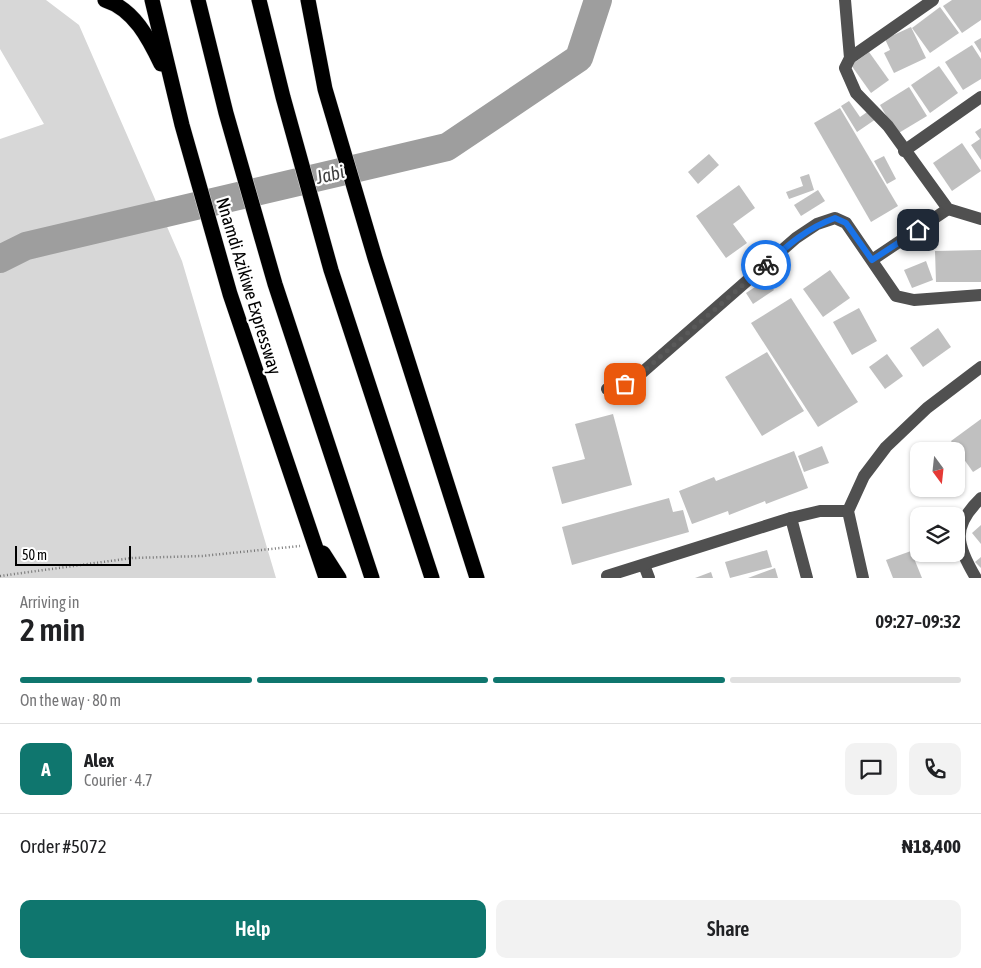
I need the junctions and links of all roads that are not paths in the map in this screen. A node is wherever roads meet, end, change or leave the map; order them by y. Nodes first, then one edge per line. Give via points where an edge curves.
1 (105, 0) edge
2 (152, 0) edge
3 (198, 0) edge
4 (259, 0) edge
5 (308, 0) edge
6 (845, 0) edge
7 (933, 0) edge
8 (850, 58) junction
9 (173, 87) junction
10 (981, 97) edge
11 (904, 151) junction
12 (948, 209) junction
13 (981, 218) edge
14 (872, 260) junction
15 (981, 296) edge
16 (981, 367) edge
17 (608, 389) dead end
18 (981, 498) edge
19 (848, 511) junction
20 (792, 518) junction
21 (311, 538) junction
22 (644, 565) junction
23 (607, 576) dead end
24 (326, 578) edge
25 (339, 578) edge
26 (372, 578) edge
27 (432, 578) edge
28 (477, 578) edge
29 (649, 578) edge
30 (807, 578) edge
31 (863, 578) edge
32 (976, 578) edge

1 - 9 highway via 114,3 144,31
2 - 9 highway, Nnamdi Azikiwe Expressway
3 - 26 highway, Nnamdi Azikiwe Expressway via 226,113 275,284
4 - 27 highway via 331,270
5 - 28 highway via 325,89
6 - 8 street
7 - 8 street
8 - 11 street via 845,68 856,93 888,126
9 - 21 highway, Nnamdi Azikiwe Expressway via 230,294
10 - 11 street
11 - 12 street
12 - 13 street
12 - 14 street
14 - 15 street via 896,296 914,300
14 - 17 street via 846,223 835,218 817,224 796,238 637,377
16 - 19 street via 927,408 886,447 864,476
18 - 32 street via 965,513 959,533 965,558
19 - 20 street
19 - 31 street
20 - 22 street
20 - 30 street
21 - 24 highway, Nnamdi Azikiwe Expressway
21 - 25 highway
22 - 23 street
22 - 29 street

